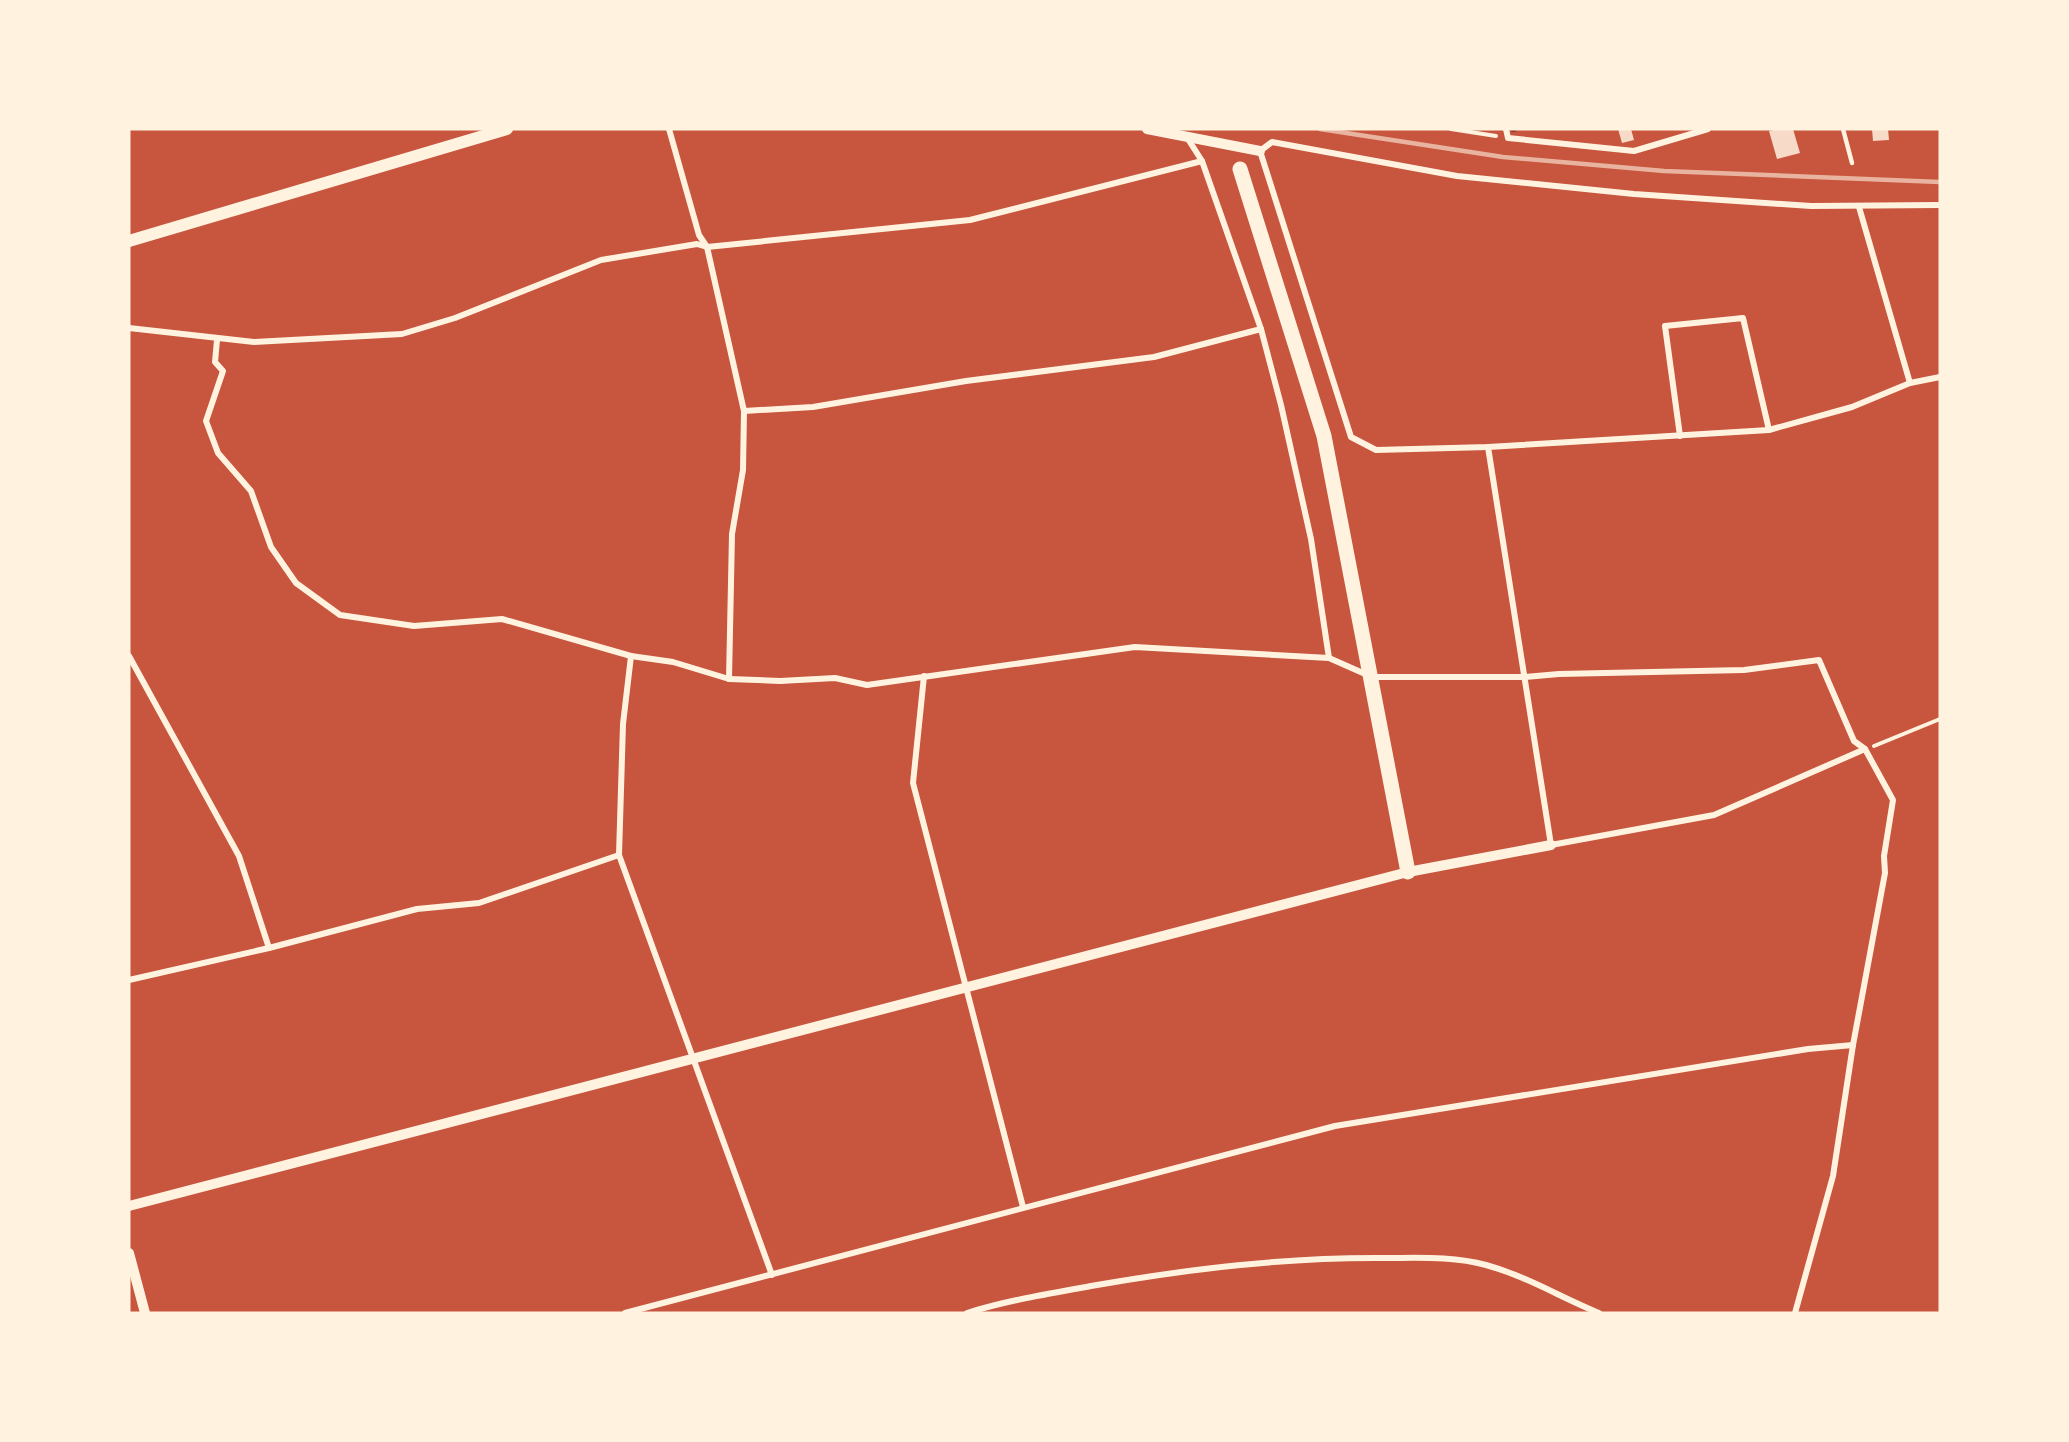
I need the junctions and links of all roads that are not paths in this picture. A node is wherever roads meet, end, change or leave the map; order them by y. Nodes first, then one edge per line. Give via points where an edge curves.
1 (507, 129) edge
2 (669, 129) edge
3 (1147, 129) edge
4 (1506, 129) edge
5 (1708, 129) edge
6 (1843, 129) edge
7 (1188, 138) junction
8 (1260, 151) junction
9 (1202, 161) junction
10 (1852, 163) dead end
11 (1240, 169) dead end
12 (1940, 206) edge
13 (1858, 207) junction
14 (129, 241) edge
15 (708, 247) junction
16 (129, 328) edge
17 (1262, 329) junction
18 (217, 340) junction
19 (1940, 377) edge
20 (1910, 383) junction
21 (744, 411) junction
22 (1769, 430) junction
23 (1680, 436) junction
24 (1488, 447) junction
25 (129, 656) edge
26 (631, 656) junction
27 (1329, 658) junction
28 (924, 676) junction
29 (1372, 677) junction
30 (1525, 677) junction
31 (729, 679) junction
32 (1865, 749) junction
33 (1551, 845) junction
34 (619, 855) junction
35 (1408, 872) junction
36 (269, 948) junction
37 (129, 980) edge
38 (968, 988) junction
39 (1853, 1045) junction
40 (692, 1059) junction
41 (129, 1206) edge
42 (1023, 1207) junction
43 (129, 1253) edge
44 (772, 1275) junction
45 (145, 1313) edge
46 (625, 1313) edge
47 (967, 1313) edge
48 (1599, 1313) edge
49 (1795, 1313) edge

1 - 14 main road
2 - 15 street via 699,235
3 - 7 street
4 - 5 street via 1508,138 1634,151
6 - 10 lane
7 - 8 street
7 - 9 street
8 - 13 street via 1272,142 1457,176 1634,194
8 - 24 street via 1351,437 1376,450
9 - 15 street via 970,220
9 - 17 street
11 - 29 main road via 1324,436
12 - 13 street
13 - 20 street
15 - 18 street via 698,244 601,260 455,318 402,334 277,342
15 - 21 street
16 - 18 street
17 - 21 street via 1154,357 966,381 813,407
17 - 27 street via 1311,539
18 - 26 street via 215,363 223,371 206,421 218,453 251,491 271,547 296,583 313,597 340,615 414,626 502,619
19 - 20 street
20 - 22 street via 1852,407
21 - 31 street via 743,470 732,534
22 - 23 street
22 - 23 street via 1743,318 1665,326
23 - 24 street
24 - 30 street
25 - 36 street via 239,856
26 - 31 street via 673,662
26 - 34 street via 623,724
27 - 28 street via 1135,647
27 - 29 street
28 - 31 street via 867,685 835,678
28 - 38 street via 913,783
29 - 30 street
29 - 35 main road
30 - 32 street via 1744,670 1819,660 1854,741
30 - 33 street
32 - 33 street via 1714,815
32 - 39 street via 1893,800 1885,873
33 - 35 street
34 - 36 street via 479,903 417,909
34 - 40 street
35 - 38 street
36 - 37 street
38 - 40 street
38 - 42 street
39 - 42 street via 1808,1049 1335,1126
39 - 49 street via 1833,1176
40 - 41 street
40 - 44 street
42 - 44 street
43 - 45 street
44 - 46 street
47 - 48 street via 998,1303 1166,1273 1282,1261 1423,1258 1484,1265 1543,1286

